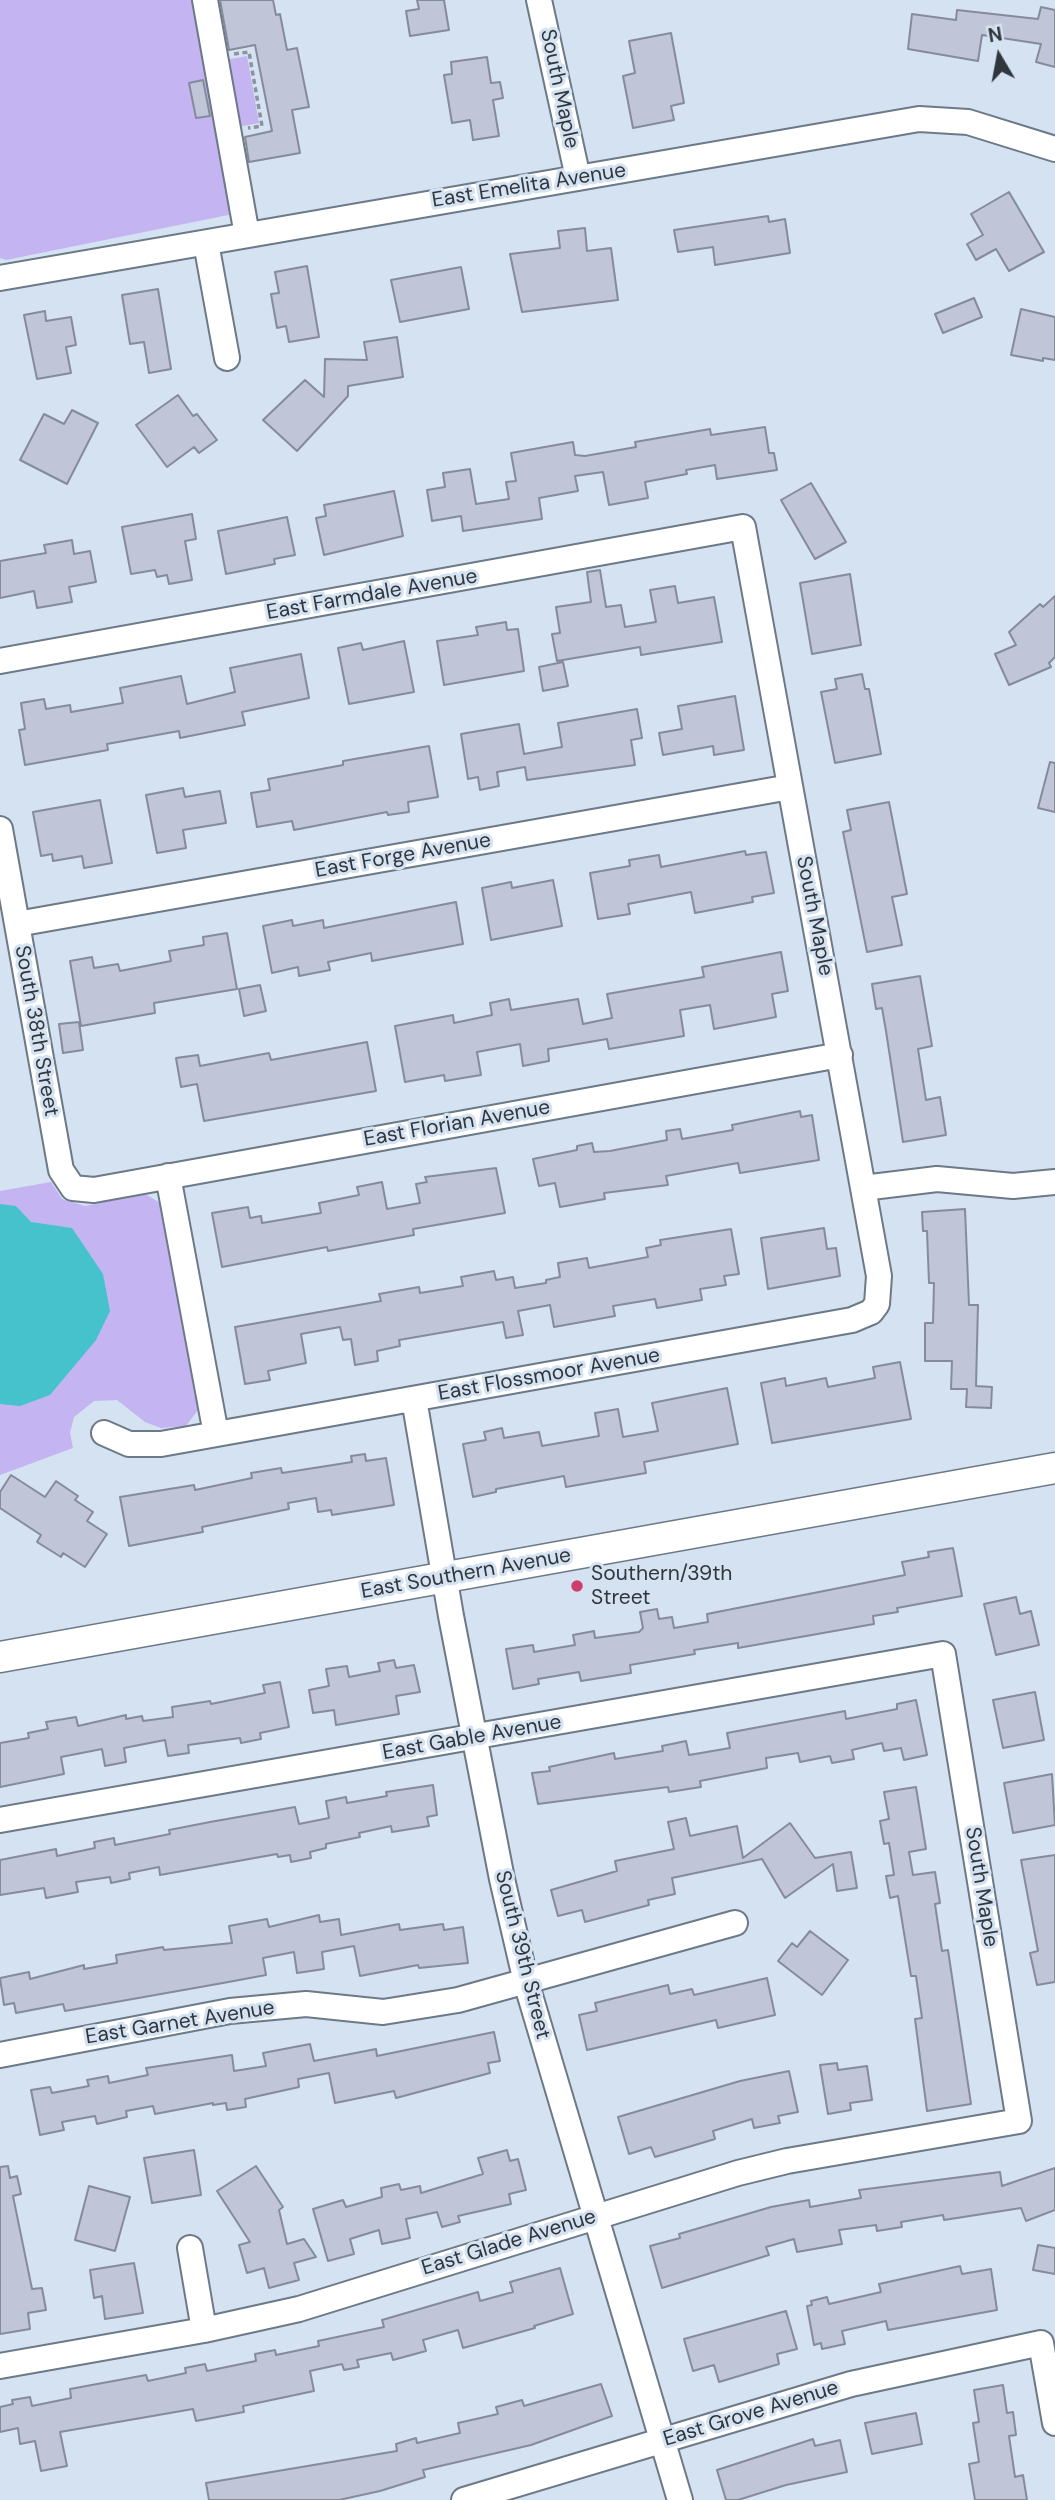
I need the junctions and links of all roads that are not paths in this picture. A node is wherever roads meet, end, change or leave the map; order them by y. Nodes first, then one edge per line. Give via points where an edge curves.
1 (205, 0) edge
2 (539, 0) edge
3 (1055, 149) edge
4 (578, 178) junction
5 (247, 235) junction
6 (206, 243) junction
7 (0, 278) edge
8 (227, 358) dead end
9 (743, 527) joint
10 (0, 661) edge
11 (790, 787) junction
12 (0, 829) edge
13 (17, 924) junction
14 (840, 1055) junction
15 (169, 1176) junction
16 (1055, 1182) edge
17 (73, 1188) joint
18 (863, 1188) junction
19 (877, 1304) joint
20 (414, 1399) junction
21 (104, 1433) dead end
22 (216, 1434) junction
23 (1055, 1468) edge
24 (445, 1578) junction
25 (943, 1654) joint
26 (0, 1657) edge
27 (475, 1737) junction
28 (0, 1821) edge
29 (735, 1923) dead end
30 (526, 1982) junction
31 (0, 2055) edge
32 (1019, 2121) joint
33 (594, 2217) junction
34 (191, 2248) dead end
35 (204, 2329) junction
36 (0, 2365) edge
37 (1055, 2423) edge
38 (662, 2440) junction
39 (464, 2500) edge
40 (680, 2500) edge

1 - 5 street
2 - 4 street, South Maple
3 - 4 street, East Emelita Avenue via 968,122 919,119
4 - 5 street, East Emelita Avenue
5 - 6 street, East Emelita Avenue
6 - 7 street, East Emelita Avenue
6 - 8 street
9 - 10 street, East Farmdale Avenue
9 - 11 street, South Maple
11 - 13 street, East Forge Avenue
11 - 14 street, South Maple
12 - 13 street, South 38th Street
13 - 17 street, South 38th Street via 61,1170
14 - 15 street, East Florian Avenue
14 - 18 street, South Maple
15 - 17 street, East Florian Avenue via 94,1190
15 - 22 street
16 - 18 street via 1013,1185 937,1179
18 - 19 street, South Maple via 879,1276
19 - 20 street, East Flossmoor Avenue via 871,1312 852,1320
20 - 22 street, East Flossmoor Avenue
20 - 24 street, South 39th Street
21 - 22 street, East Flossmoor Avenue via 129,1444 145,1445
23 - 24 main road, East Southern Avenue
24 - 26 main road, East Southern Avenue
24 - 27 street, South 39th Street
25 - 27 street, East Gable Avenue
25 - 32 street, South Maple
27 - 28 street, East Gable Avenue
27 - 30 street, South 39th Street
29 - 30 street, East Garnet Avenue
30 - 31 street, East Garnet Avenue via 458,2000 383,2012 306,2004 230,2011
30 - 33 street, South 39th Street
32 - 33 street, East Glade Avenue via 787,2161
33 - 35 street, East Glade Avenue via 299,2308
33 - 38 street, South 39th Street
34 - 35 street
35 - 36 street, East Glade Avenue
37 - 38 street, East Grove Avenue via 1041,2343 851,2384
38 - 39 street, East Grove Avenue
38 - 40 street, South 39th Street

